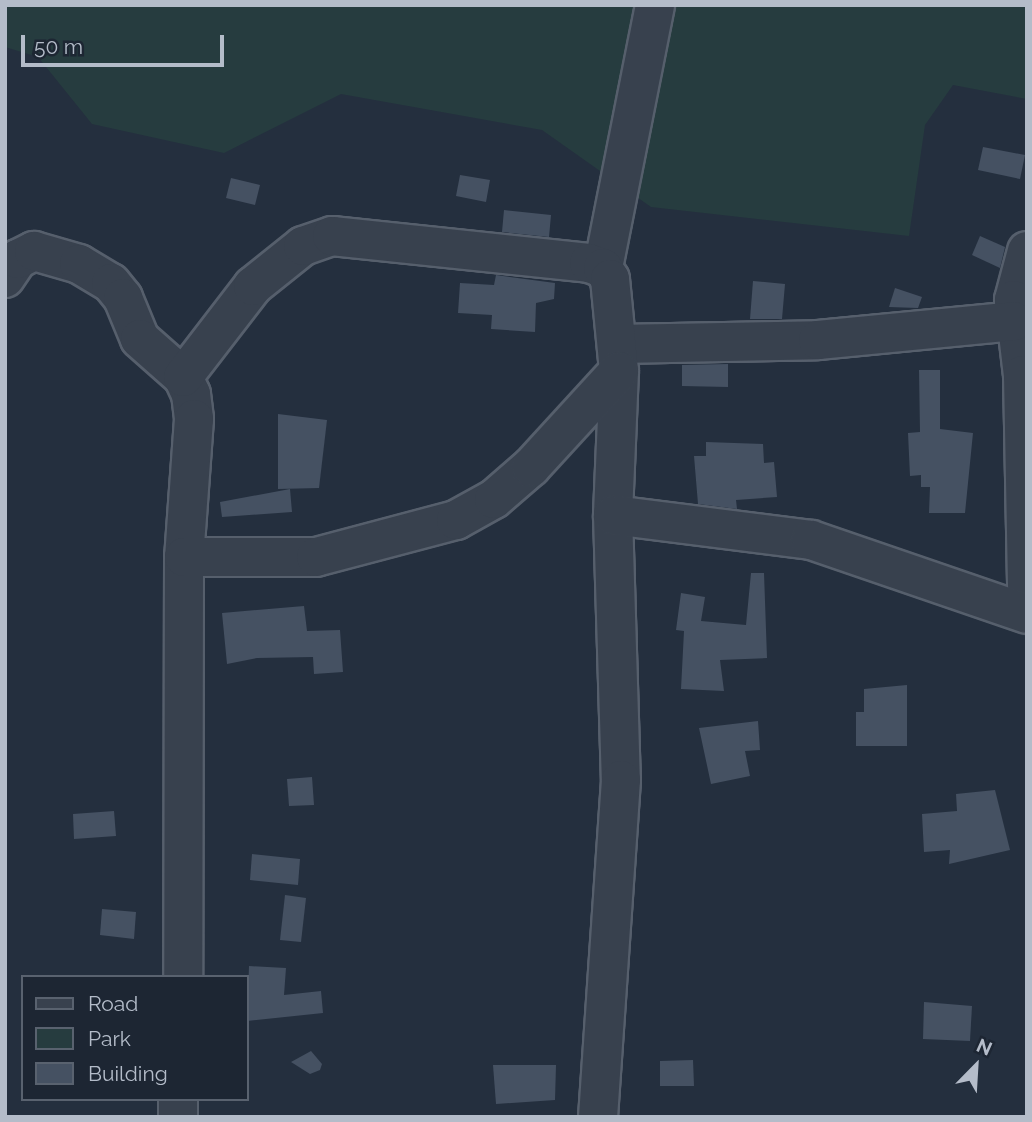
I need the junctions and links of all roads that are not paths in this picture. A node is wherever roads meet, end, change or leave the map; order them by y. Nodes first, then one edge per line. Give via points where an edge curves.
1 (655, 5) edge
2 (1027, 251) edge
3 (603, 268) junction
4 (5, 278) edge
5 (1014, 321) junction
6 (618, 357) junction
7 (183, 377) junction
8 (613, 515) junction
9 (184, 557) junction
10 (1027, 586) edge
11 (1027, 614) edge
12 (183, 975) edge
13 (598, 1117) edge

1 - 3 street via 609,218
2 - 5 street via 1014,300
3 - 6 street via 610,279
3 - 7 street via 332,236 303,246 253,286
4 - 7 street via 18,259 34,251 79,264 111,283 123,298 140,339
5 - 6 street
5 - 10 street via 1024,374
6 - 8 street
6 - 9 street via 531,467 494,499 456,520 316,557
7 - 9 street via 194,419
8 - 11 street via 811,540
8 - 13 street via 621,780
9 - 12 street

